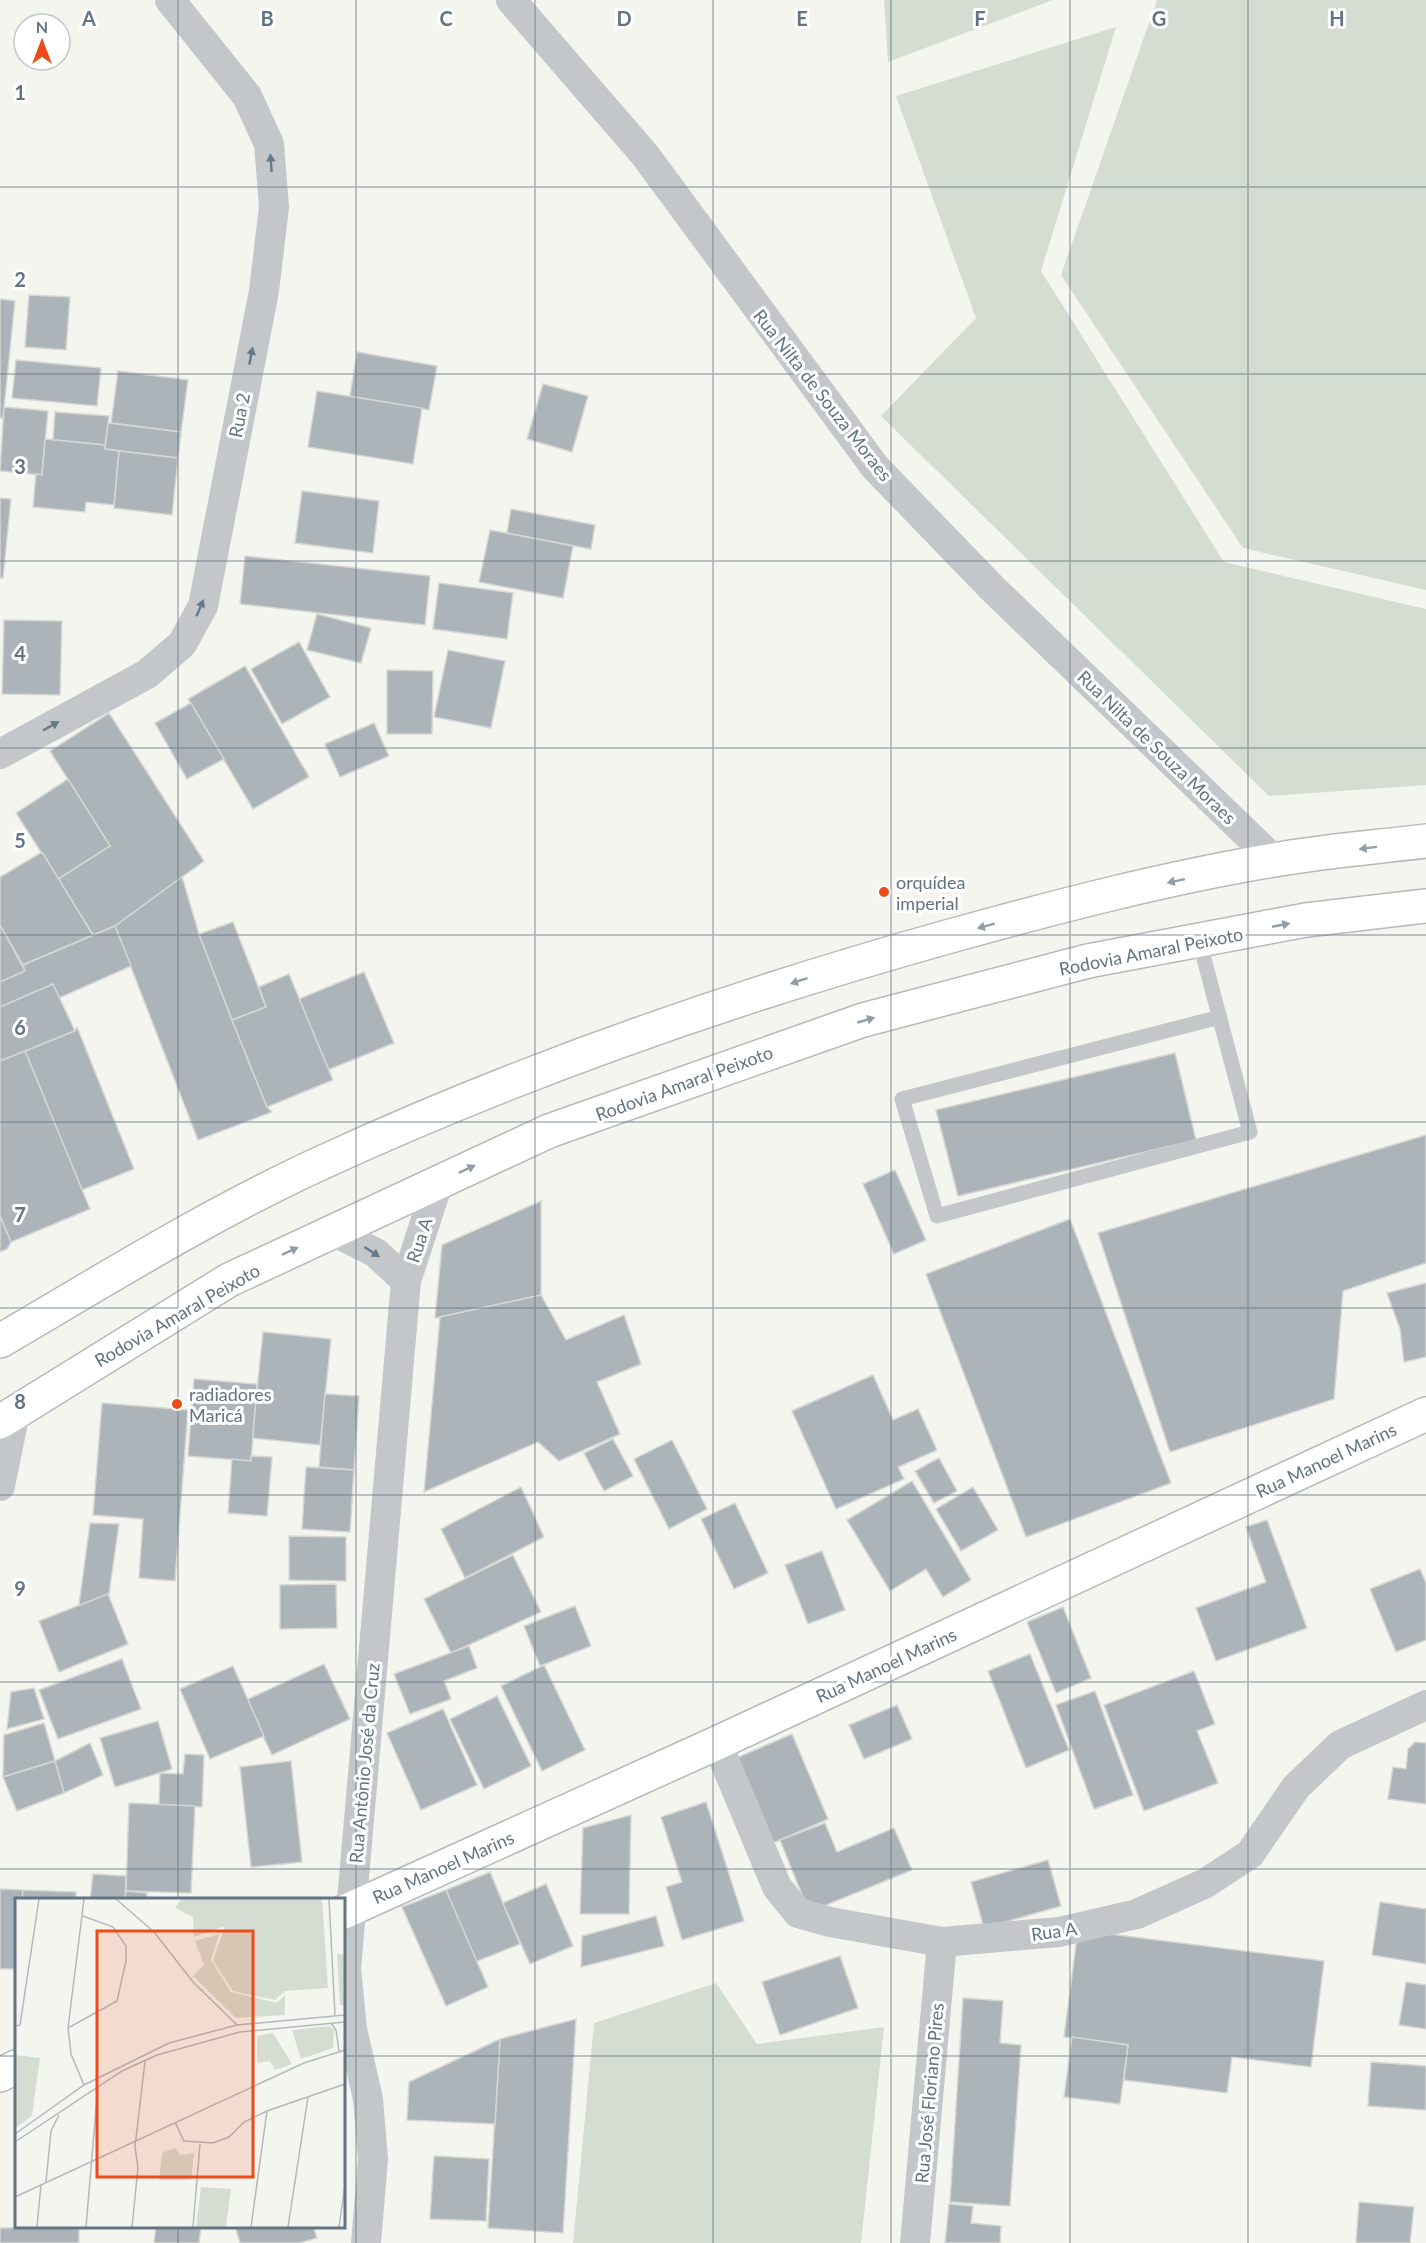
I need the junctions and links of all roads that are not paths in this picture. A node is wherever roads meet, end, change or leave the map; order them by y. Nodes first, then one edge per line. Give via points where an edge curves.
1 (170, 0) edge
2 (511, 0) edge
3 (0, 754) edge
4 (1426, 841) edge
5 (1274, 860) junction
6 (1426, 906) edge
7 (1199, 940) junction
8 (1220, 1017) junction
9 (438, 1183) junction
10 (333, 1231) junction
11 (406, 1281) junction
12 (0, 1341) edge
13 (1426, 1414) edge
14 (8, 1417) edge
15 (0, 1486) edge
16 (1426, 1705) edge
17 (717, 1743) junction
18 (347, 1910) edge
19 (942, 1942) junction
20 (15, 2068) edge
21 (0, 2075) edge
22 (366, 2243) edge
23 (915, 2243) edge

3 -> 1 street, Rua 2 via 147,674 182,644 202,606 267,273 274,207 269,144 247,96
2 - 5 street, Rua Nilta de Souza Moraes via 645,155 875,467 992,588
4 -> 5 main road
5 -> 12 main road via 1067,904 862,961 660,1025 320,1164 182,1235
7 -> 6 main road, Rodovia Amaral Peixoto via 1306,920
7 - 8 lane
9 -> 7 main road, Rodovia Amaral Peixoto via 549,1131 863,1020 1088,962
8 - 8 lane via 1250,1132 937,1216 902,1099
9 - 10 main road, Rodovia Amaral Peixoto
9 - 11 street, Rua A
10 -> 11 street, Rua A via 376,1253
14 -> 10 main road, Rodovia Amaral Peixoto via 229,1280
11 - 18 street, Rua Antônio José da Cruz
13 - 17 main road, Rua Manoel Marins
14 - 15 street
16 - 19 street, Rua A via 1340,1745 1296,1787 1250,1854 1206,1883 1137,1914 1059,1932
17 - 18 main road, Rua Manoel Marins
17 - 19 street, Rua A via 777,1887 798,1913
18 - 22 street, Rua Antônio José da Cruz via 348,1999 368,2099 373,2159
19 - 23 street, Rua José Floriano Pires
20 - 21 main road

